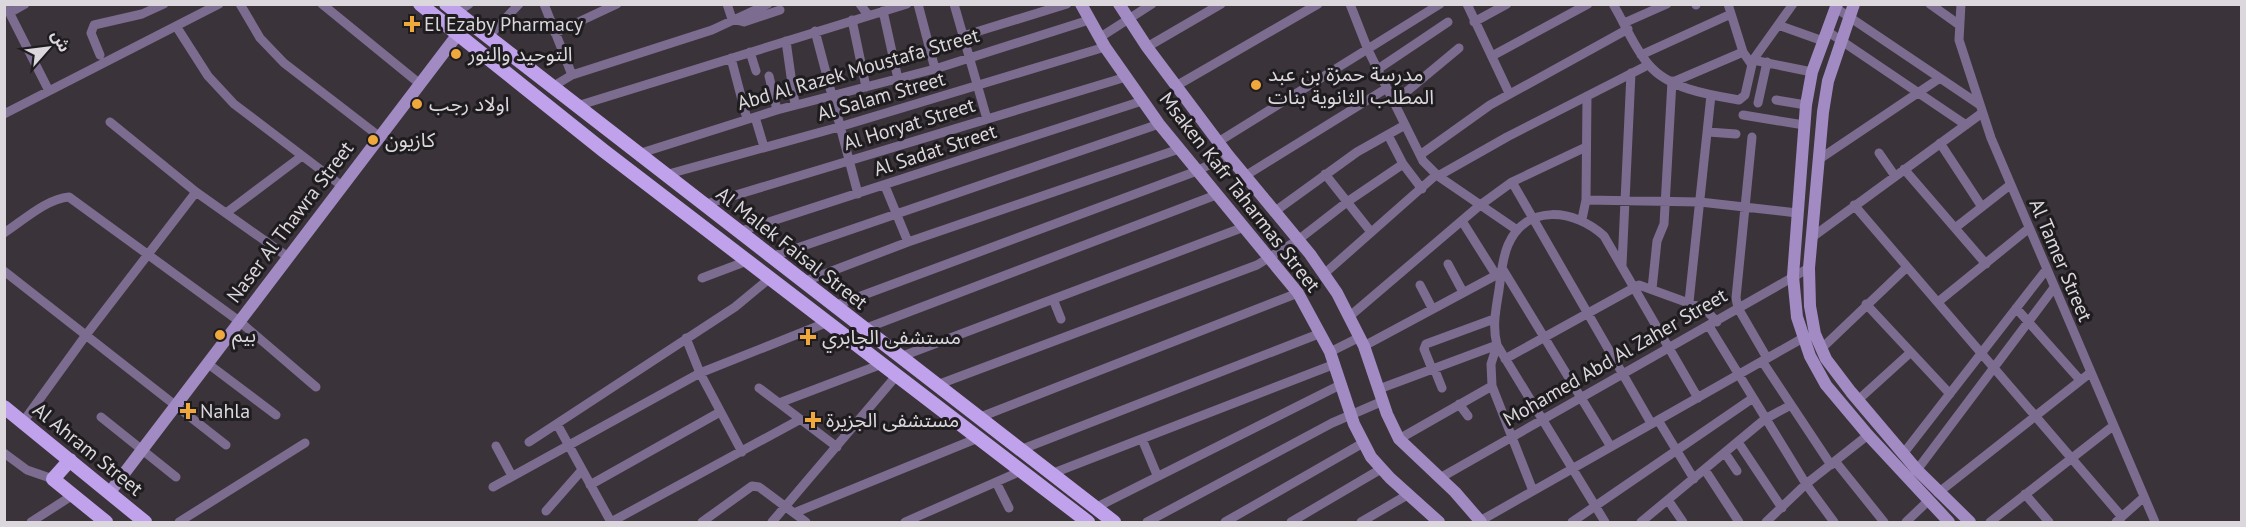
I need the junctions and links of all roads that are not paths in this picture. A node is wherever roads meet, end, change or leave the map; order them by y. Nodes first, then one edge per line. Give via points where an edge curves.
1 (25, 4) edge
2 (164, 4) edge
3 (219, 4) edge
4 (240, 4) edge
5 (322, 4) edge
6 (420, 4) edge
7 (469, 4) edge
8 (519, 4) edge
9 (544, 4) edge
10 (617, 4) edge
11 (727, 4) edge
12 (768, 4) edge
13 (860, 4) edge
14 (907, 4) edge
15 (918, 4) edge
16 (954, 4) edge
17 (1067, 4) edge
18 (1081, 4) edge
19 (1119, 4) edge
20 (1152, 4) edge
21 (1221, 4) edge
22 (1318, 4) edge
23 (1440, 4) edge
24 (1467, 4) edge
25 (1507, 4) edge
26 (1588, 4) edge
27 (1613, 4) edge
28 (1666, 4) edge
29 (1793, 4) edge
30 (1854, 4) edge
31 (1930, 4) edge
32 (1961, 4) edge
33 (1351, 5) edge
34 (1837, 6) edge
35 (1730, 8) edge
36 (7, 9) edge
37 (451, 9) edge
38 (780, 10) dead end
39 (875, 11) edge
40 (1850, 17) junction
41 (732, 19) junction
42 (852, 20) junction
43 (1089, 20) junction
44 (1128, 20) junction
45 (1448, 22) dead end
46 (1474, 22) junction
47 (1958, 24) junction
48 (1778, 25) junction
49 (176, 26) junction
50 (1626, 26) junction
51 (815, 32) junction
52 (555, 33) junction
53 (458, 34) junction
54 (963, 36) junction
55 (1825, 36) junction
56 (488, 37) junction
57 (786, 41) junction
58 (1842, 41) junction
59 (1102, 43) junction
60 (1147, 47) junction
61 (1459, 48) dead end
62 (1368, 50) junction
63 (750, 52) junction
64 (1743, 52) junction
65 (100, 55) dead end
66 (1641, 55) junction
67 (1492, 56) junction
68 (969, 57) junction
69 (731, 58) junction
70 (1752, 62) junction
71 (1767, 62) junction
72 (1648, 65) junction
73 (935, 69) junction
74 (1377, 69) junction
75 (756, 71) dead end
76 (1812, 72) junction
77 (1631, 74) junction
78 (572, 75) junction
79 (769, 76) dead end
80 (1125, 77) junction
81 (1940, 78) junction
82 (898, 79) junction
83 (1673, 82) junction
84 (420, 84) junction
85 (977, 86) junction
86 (1176, 86) junction
87 (552, 87) junction
88 (866, 87) junction
89 (1387, 88) junction
90 (49, 91) junction
91 (1509, 93) junction
92 (1918, 93) junction
93 (1711, 95) junction
94 (832, 96) junction
95 (1587, 96) junction
96 (1776, 100) dead end
97 (1142, 101) junction
98 (1394, 102) junction
99 (1758, 103) dead end
100 (795, 105) junction
101 (1806, 105) junction
102 (577, 106) junction
103 (1981, 109) junction
104 (777, 110) junction
105 (4, 114) edge
106 (1743, 115) dead end
107 (751, 118) junction
108 (987, 119) junction
109 (594, 120) junction
110 (110, 122) dead end
111 (1159, 124) junction
112 (1966, 124) junction
113 (1406, 125) junction
114 (1804, 126) junction
115 (839, 127) junction
116 (580, 132) junction
117 (1708, 132) junction
118 (1736, 134) dead end
119 (1388, 135) junction
120 (380, 136) junction
121 (617, 137) junction
122 (1752, 137) dead end
123 (1218, 142) junction
124 (1940, 143) junction
125 (764, 147) junction
126 (1586, 147) junction
127 (1179, 149) junction
128 (604, 151) junction
129 (1879, 153) dead end
130 (638, 154) junction
131 (1420, 154) junction
132 (1228, 155) junction
133 (302, 156) junction
134 (1801, 158) junction
135 (1818, 160) junction
136 (849, 162) junction
137 (1403, 164) junction
138 (1904, 169) junction
139 (1197, 171) junction
140 (1325, 174) junction
141 (665, 175) junction
142 (1245, 176) junction
143 (1437, 176) junction
144 (1894, 176) junction
145 (1512, 182) junction
146 (2010, 185) junction
147 (342, 186) junction
148 (885, 186) junction
149 (1422, 189) junction
150 (196, 192) junction
151 (858, 194) junction
152 (1216, 195) junction
153 (1625, 199) junction
154 (1586, 200) junction
155 (1665, 200) junction
156 (1347, 201) junction
157 (1700, 202) junction
158 (703, 205) junction
159 (1854, 205) junction
160 (1479, 206) junction
161 (1745, 207) junction
162 (1982, 207) junction
163 (896, 212) junction
164 (1274, 212) junction
165 (226, 213) junction
166 (1797, 213) junction
167 (1534, 219) junction
168 (1582, 219) junction
169 (1462, 221) junction
170 (1244, 227) junction
171 (1955, 228) junction
172 (2028, 229) junction
173 (1517, 230) junction
174 (738, 232) junction
175 (1371, 232) junction
176 (4, 233) edge
177 (1811, 238) junction
178 (1298, 240) junction
179 (908, 242) junction
180 (148, 252) junction
181 (288, 257) junction
182 (771, 257) junction
183 (1271, 257) junction
184 (747, 261) junction
185 (1448, 264) dead end
186 (1986, 264) junction
187 (1622, 265) junction
188 (1907, 267) junction
189 (1809, 268) junction
190 (2046, 270) junction
191 (4, 271) edge
192 (1500, 272) junction
193 (1324, 274) junction
194 (1793, 276) junction
195 (702, 278) dead end
196 (770, 278) junction
197 (803, 282) junction
198 (1420, 285) dead end
199 (1634, 288) junction
200 (1652, 289) junction
201 (2053, 289) junction
202 (1463, 292) junction
203 (1298, 293) junction
204 (1053, 299) junction
205 (1689, 302) junction
206 (1938, 303) junction
207 (1866, 304) junction
208 (834, 306) junction
209 (1432, 308) junction
210 (1738, 308) junction
211 (2016, 309) junction
212 (1588, 313) junction
213 (1350, 316) junction
214 (1061, 319) dead end
215 (1494, 319) junction
216 (239, 321) junction
217 (828, 322) junction
218 (2028, 322) junction
219 (1713, 324) junction
220 (864, 329) junction
221 (1321, 333) junction
222 (86, 335) junction
223 (686, 338) junction
224 (1544, 338) junction
225 (1803, 338) junction
226 (1362, 341) junction
227 (1497, 345) junction
228 (1670, 349) junction
229 (1821, 349) junction
230 (1911, 352) junction
231 (1982, 353) junction
232 (900, 357) junction
233 (1333, 358) junction
234 (1505, 359) junction
235 (1765, 360) junction
236 (207, 363) junction
237 (882, 363) junction
238 (1994, 367) junction
239 (1433, 369) junction
240 (700, 373) junction
241 (2090, 373) junction
242 (897, 375) junction
243 (1738, 375) junction
244 (1623, 376) junction
245 (2080, 380) junction
246 (1342, 384) junction
247 (937, 385) junction
248 (1492, 386) junction
249 (316, 387) dead end
250 (759, 388) dead end
251 (1442, 388) dead end
252 (1950, 394) junction
253 (1381, 395) junction
254 (1581, 398) junction
255 (1698, 398) junction
256 (1753, 398) junction
257 (1858, 400) junction
258 (779, 403) junction
259 (1459, 404) junction
260 (175, 405) junction
261 (1791, 405) junction
262 (4, 407) edge
263 (720, 412) junction
264 (276, 415) dead end
265 (1350, 415) junction
266 (2035, 415) junction
267 (1468, 416) dead end
268 (101, 417) dead end
269 (978, 418) junction
270 (1766, 419) junction
271 (799, 420) junction
272 (1542, 420) junction
273 (23, 422) junction
274 (1655, 422) junction
275 (557, 424) junction
276 (2113, 426) junction
277 (1868, 435) junction
278 (1513, 436) junction
279 (978, 438) junction
280 (1142, 439) junction
281 (1399, 439) junction
282 (529, 442) dead end
283 (1738, 442) junction
284 (306, 443) dead end
285 (1363, 443) junction
286 (226, 445) dead end
287 (568, 445) junction
288 (496, 446) dead end
289 (837, 447) junction
290 (1611, 447) junction
291 (141, 449) junction
292 (1020, 450) junction
293 (1677, 450) junction
294 (742, 452) junction
295 (4, 453) edge
296 (1725, 453) junction
297 (1903, 454) junction
298 (2072, 458) junction
299 (70, 460) junction
300 (1833, 463) junction
301 (1381, 469) junction
302 (1572, 469) junction
303 (582, 470) junction
304 (1705, 470) junction
305 (1917, 470) junction
306 (1021, 471) junction
307 (1737, 471) dead end
308 (1051, 474) junction
309 (512, 476) junction
310 (1157, 476) junction
311 (176, 477) dead end
312 (1440, 478) junction
313 (53, 479) junction
314 (1694, 479) junction
315 (996, 482) junction
316 (1806, 484) junction
317 (590, 485) junction
318 (493, 487) dead end
319 (1533, 491) junction
320 (110, 492) junction
321 (1409, 494) junction
322 (2025, 494) junction
323 (73, 495) junction
324 (1933, 497) junction
325 (2144, 497) junction
326 (1668, 500) junction
327 (1595, 506) junction
328 (1010, 508) dead end
329 (1095, 508) junction
330 (1782, 508) junction
331 (790, 510) junction
332 (546, 511) dead end
333 (2119, 520) edge
334 (31, 522) edge
335 (106, 522) edge
336 (146, 522) edge
337 (179, 522) edge
338 (611, 522) edge
339 (702, 522) edge
340 (772, 522) edge
341 (806, 522) edge
342 (905, 522) edge
343 (1088, 522) edge
344 (1114, 522) edge
345 (1147, 522) edge
346 (1224, 522) edge
347 (1291, 522) edge
348 (1361, 522) edge
349 (1438, 522) edge
350 (1481, 522) edge
351 (1572, 522) edge
352 (1605, 522) edge
353 (1644, 522) edge
354 (1683, 522) edge
355 (1738, 522) edge
356 (1769, 522) edge
357 (1834, 522) edge
358 (1884, 522) edge
359 (1906, 522) edge
360 (1949, 522) edge
361 (1970, 522) edge
362 (1989, 522) edge
363 (2049, 522) edge
364 (2155, 522) edge

1 - 36 street
2 - 65 street via 142,14 94,25 91,33
3 - 49 street
4 - 120 street via 260,38 284,63
5 - 84 street
6 - 53 main road, Al Malek Faisal Street
7 - 37 street
8 - 56 street
9 - 52 street
10 - 52 street
11 - 41 street
12 - 41 street
13 - 39 street
14 - 39 street
15 - 73 street
16 - 54 street
17 - 54 street
18 - 43 street, Msaken Kafr Taharmas Street
19 - 44 street
20 - 44 street, Al Salam Street
21 - 60 street
22 - 86 street
23 - 62 street
24 - 46 street
25 - 46 street
26 - 67 street
27 - 50 street
28 - 50 street
29 - 48 street
30 - 40 street
31 - 47 street
32 - 47 street, Al Tamer Street
33 - 62 street
34 - 40 street
34 - 55 street
35 - 64 street
35 - 66 street
36 - 90 street
37 - 56 main road, Al Malek Faisal Street
38 - 41 street via 744,22
39 - 42 street
39 - 82 street
40 - 58 street
40 - 81 street
41 - 78 street via 712,30
42 - 51 street
42 - 88 street
43 - 59 street, Msaken Kafr Taharmas Street
43 - 68 street, Abd Al Razek Moustafa Street
44 - 59 street, Al Salam Street
44 - 60 street
45 - 74 street
46 - 67 street
47 - 103 street, Al Tamer Street via 1959,40
48 - 55 street
48 - 70 street
49 - 90 street
49 - 133 street via 220,91
50 - 66 street
50 - 91 street
51 - 57 street
51 - 94 street
52 - 78 street
53 - 84 street, Naser Al Thawra Street
53 - 116 main road, Al Malek Faisal Street
54 - 68 street
55 - 58 street
55 - 76 street
56 - 87 main road, Al Malek Faisal Street
57 - 63 street
57 - 100 street
58 - 92 street
58 - 135 street via 1828,81
59 - 80 street, Msaken Kafr Taharmas Street
59 - 85 street, Al Salam Street
60 - 86 street
61 - 98 street
62 - 74 street
62 - 123 street
63 - 69 street
63 - 75 street
64 - 70 street
64 - 83 street
66 - 72 street
67 - 91 street
68 - 73 street, Abd Al Razek Moustafa Street
68 - 85 street
69 - 102 street
69 - 107 street
70 - 71 street
70 - 93 street via 1742,99
71 - 76 street
71 - 99 street
72 - 77 street
72 - 83 street
73 - 82 street, Abd Al Razek Moustafa Street
74 - 89 street
76 - 101 street
77 - 95 street
77 - 153 street
78 - 87 street
79 - 104 street
80 - 97 street, Msaken Kafr Taharmas Street
80 - 108 street, Al Horyat Street
81 - 92 street
81 - 103 street
82 - 88 street, Abd Al Razek Moustafa Street
83 - 93 street
83 - 155 street
84 - 120 street, Naser Al Thawra Street
85 - 108 street
85 - 115 street, Al Salam Street
86 - 123 street
87 - 102 main road, Al Malek Faisal Street
88 - 94 street, Abd Al Razek Moustafa Street
89 - 98 street
89 - 142 street
90 - 105 street
91 - 131 street
92 - 112 street
92 - 135 street
93 - 117 street
94 - 100 street, Abd Al Razek Moustafa Street
94 - 115 street
95 - 126 street
95 - 143 street
96 - 101 street
97 - 111 street, Msaken Kafr Taharmas Street
97 - 148 street, Al Sadat Street
98 - 113 street
100 - 104 street, Abd Al Razek Moustafa Street
101 - 114 street
102 - 109 main road, Al Malek Faisal Street
103 - 112 street
103 - 146 street, Al Tamer Street
104 - 107 street, Abd Al Razek Moustafa Street
106 - 114 street
107 - 125 street
107 - 130 street, Abd Al Razek Moustafa Street
108 - 136 street, Al Horyat Street
109 - 116 main road via 590,130
109 - 121 main road, Al Malek Faisal Street
110 - 150 street
111 - 127 street, Msaken Kafr Taharmas Street
111 - 163 street
112 - 124 street
113 - 119 street
113 - 131 street
114 - 134 street
115 - 125 street, Al Salam Street
115 - 136 street
116 - 128 main road, Al Malek Faisal Street
117 - 118 street
117 - 157 street
119 - 137 street
119 - 140 street
120 - 147 street, Naser Al Thawra Street
121 - 128 main road via 607,142
121 - 130 main road, Al Malek Faisal Street
122 - 161 street
123 - 132 street
124 - 138 street
124 - 162 street
125 - 141 street, Al Salam Street
126 - 145 street
126 - 154 street
127 - 139 street, Msaken Kafr Taharmas Street
127 - 179 street
128 - 184 main road, Al Malek Faisal Street
129 - 144 street
130 - 141 main road, Al Malek Faisal Street
131 - 143 street
132 - 139 street
132 - 142 street
133 - 147 street
133 - 165 street
134 - 135 street
134 - 166 street
135 - 177 street
136 - 151 street
136 - 158 street, Al Horyat Street
137 - 149 street
137 - 156 street
138 - 144 street
138 - 171 street
139 - 152 street, Msaken Kafr Taharmas Street
139 - 208 street
140 - 156 street
140 - 164 street
141 - 158 main road, Al Malek Faisal Street
142 - 164 street
143 - 149 street
143 - 160 street
144 - 159 street
145 - 160 street
145 - 167 street
146 - 162 street
146 - 172 street, Al Tamer Street
147 - 181 street, Naser Al Thawra Street
148 - 151 street, Al Sadat Street
148 - 163 street
149 - 175 street
150 - 165 street
150 - 180 street
151 - 174 street, Al Sadat Street
152 - 170 street, Msaken Kafr Taharmas Street
152 - 220 street
153 - 154 street
153 - 155 street
153 - 187 street
154 - 168 street
155 - 157 street
155 - 200 street
156 - 175 street
156 - 178 street
157 - 161 street
157 - 205 street
158 - 174 main road, Al Malek Faisal Street
159 - 177 street
159 - 188 street
160 - 169 street
160 - 173 street
161 - 166 street
161 - 210 street
162 - 171 street
163 - 179 street
163 - 182 street
164 - 178 street
165 - 181 street
166 - 194 street
167 - 168 street via 1558,214
167 - 173 street
167 - 212 street
168 - 187 street via 1604,236
169 - 192 street
169 - 213 street
170 - 183 street, Msaken Kafr Taharmas Street
170 - 204 street
171 - 186 street
172 - 186 street
172 - 190 street, Al Tamer Street
173 - 192 street via 1507,246
174 - 182 main road, Al Malek Faisal Street
175 - 193 street
176 - 180 street via 48,203 69,197
177 - 189 street
178 - 183 street
178 - 193 street
179 - 197 street
180 - 216 street
180 - 222 street
181 - 216 street, Naser Al Thawra Street
182 - 197 main road, Al Malek Faisal Street
183 - 203 street, Msaken Kafr Taharmas Street
183 - 247 street
184 - 195 street
184 - 196 main road, Al Malek Faisal Street
185 - 202 street
186 - 206 street
187 - 199 street
188 - 206 street
188 - 207 street
189 - 194 street, Mohamed Abd Al Zaher Street
189 - 229 street via 1810,306
190 - 201 street, Al Tamer Street
190 - 211 street
191 - 222 street
192 - 202 street
192 - 215 street
192 - 224 street
193 - 213 street
194 - 210 street, Mohamed Abd Al Zaher Street
194 - 225 street via 1793,296
196 - 217 main road, Al Malek Faisal Street
196 - 223 street via 735,307
197 - 208 main road, Al Malek Faisal Street
198 - 209 street
199 - 200 street via 1642,285
199 - 212 street
199 - 228 street
200 - 205 street
201 - 218 street
201 - 241 street, Al Tamer Street
202 - 209 street
203 - 221 street, Msaken Kafr Taharmas Street
203 - 269 street
204 - 214 street
204 - 232 street
205 - 219 street via 1705,309
206 - 231 street
207 - 229 street
207 - 230 street
208 - 220 main road, Al Malek Faisal Street
209 - 226 street
210 - 219 street, Mohamed Abd Al Zaher Street
210 - 235 street
211 - 218 street
211 - 231 street
212 - 224 street
212 - 244 street
213 - 226 street
215 - 227 street
215 - 239 street via 1426,344
216 - 236 street, Naser Al Thawra Street
216 - 249 street
217 - 237 main road, Al Malek Faisal Street
217 - 240 street
218 - 238 street
218 - 245 street
219 - 228 street, Mohamed Abd Al Zaher Street
219 - 243 street
220 - 232 main road, Al Malek Faisal Street
221 - 233 street, Msaken Kafr Taharmas Street
221 - 292 street
222 - 260 street
222 - 273 street
223 - 240 street
223 - 275 street
224 - 234 street
224 - 254 street
225 - 235 street
225 - 277 street via 1826,385
226 - 233 street
226 - 253 street
227 - 234 street
227 - 239 street
227 - 248 street via 1491,364
228 - 244 street, Mohamed Abd Al Zaher Street
228 - 255 street
229 - 257 street
230 - 252 street
230 - 257 street
231 - 238 street
231 - 252 street
232 - 247 main road, Al Malek Faisal Street
233 - 246 street, Msaken Kafr Taharmas Street
233 - 280 street
234 - 272 street
235 - 243 street
235 - 261 street
236 - 260 street, Naser Al Thawra Street
236 - 264 street
237 - 242 main road, Al Malek Faisal Street
237 - 258 street
238 - 266 street
238 - 305 street
239 - 251 street
239 - 253 street
240 - 263 street
240 - 287 street
241 - 245 street
241 - 276 street, Al Tamer Street
242 - 279 main road, Al Malek Faisal Street
242 - 289 street
243 - 255 street
243 - 256 street
244 - 254 street, Mohamed Abd Al Zaher Street
244 - 274 street
245 - 266 street
246 - 265 street, Msaken Kafr Taharmas Street
246 - 310 street
247 - 269 main road, Al Malek Faisal Street
248 - 259 street
248 - 278 street
250 - 258 street
252 - 297 street
253 - 265 street
253 - 281 street
254 - 272 street, Mohamed Abd Al Zaher Street
254 - 290 street
255 - 274 street
256 - 270 street
256 - 293 street
257 - 297 street
258 - 271 street
259 - 267 street
259 - 281 street
260 - 286 street
260 - 291 street, Naser Al Thawra Street
261 - 270 street
261 - 300 street
262 - 273 main road, Al Ahram Street
263 - 294 street
263 - 317 street
265 - 285 street, Msaken Kafr Taharmas Street
265 - 345 street
266 - 298 street
266 - 324 street
268 - 291 street
269 - 292 main road, Al Malek Faisal Street
270 - 283 street
270 - 316 street
271 - 289 street
271 - 294 street
272 - 278 street, Mohamed Abd Al Zaher Street
272 - 302 street
273 - 299 main road, Al Ahram Street
274 - 290 street
274 - 293 street
275 - 282 street
275 - 287 street
276 - 298 street
276 - 325 street, Al Tamer Street
277 - 300 street
277 - 324 street
278 - 312 street, Mohamed Abd Al Zaher Street
278 - 319 street
279 - 306 main road, Al Malek Faisal Street
279 - 331 street
280 - 308 street
280 - 310 street
281 - 312 street
283 - 296 street
283 - 330 street
284 - 337 street
285 - 301 street, Msaken Kafr Taharmas Street
285 - 346 street
287 - 303 street
287 - 309 street
288 - 309 street
289 - 331 street
290 - 302 street
291 - 311 street
291 - 320 street, Naser Al Thawra Street
292 - 308 main road, Al Malek Faisal Street
293 - 314 street
293 - 327 street
294 - 338 street
295 - 313 street via 27,470
296 - 304 street
296 - 307 street
297 - 305 street
298 - 322 street
298 - 333 street
299 - 313 main road
299 - 320 main road, Al Ahram Street
300 - 316 street
300 - 358 street
301 - 321 street, Msaken Kafr Taharmas Street
301 - 347 street
302 - 319 street
302 - 327 street
303 - 317 street
303 - 332 street
304 - 314 street
304 - 355 street
305 - 324 street
306 - 315 street
306 - 343 main road, Al Malek Faisal Street
308 - 329 main road, Al Malek Faisal Street
309 - 318 street
310 - 329 street
312 - 350 street
313 - 323 main road
314 - 326 street
315 - 328 street
315 - 342 street
316 - 330 street
316 - 357 street
317 - 338 street
319 - 350 street
320 - 336 main road, Al Ahram Street
321 - 348 street
321 - 349 street, Msaken Kafr Taharmas Street
322 - 362 street
322 - 363 street
323 - 334 street
323 - 335 main road
324 - 359 street
324 - 360 street
324 - 361 street
325 - 333 street
325 - 364 street, Al Tamer Street
326 - 353 street
326 - 354 street
327 - 351 street
327 - 352 street
329 - 344 main road, Al Malek Faisal Street
330 - 356 street
331 - 339 street via 752,486
331 - 340 street
331 - 341 street

